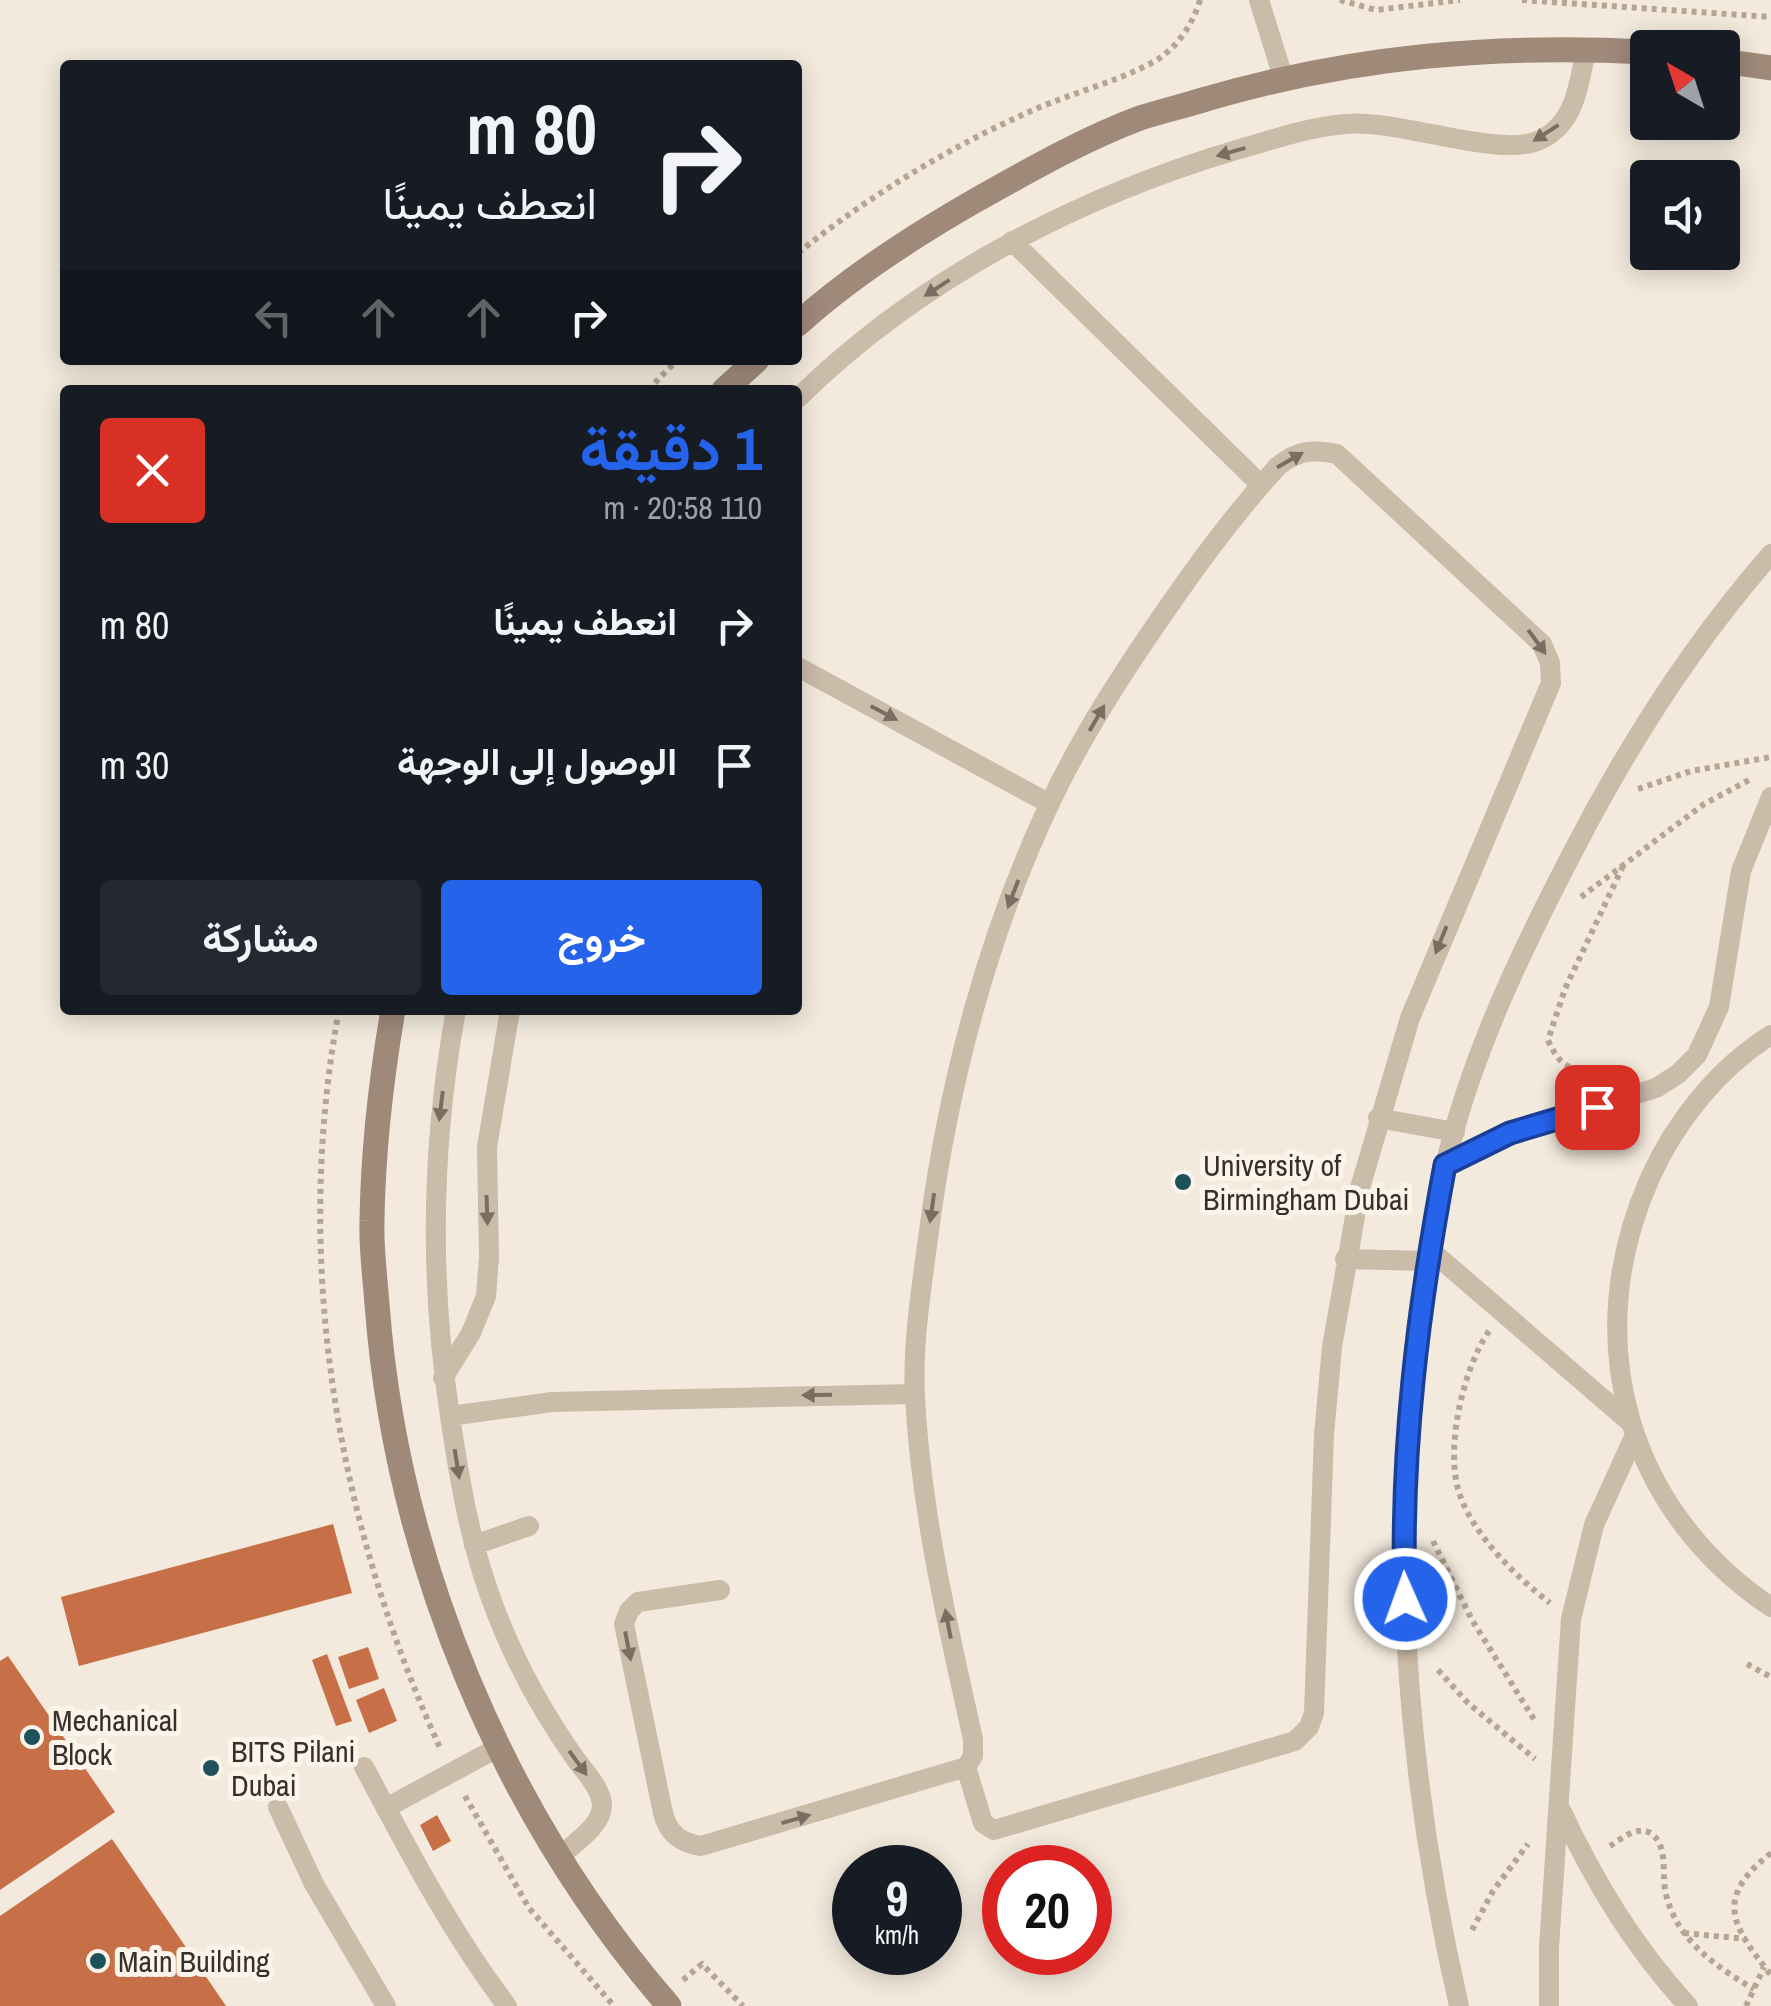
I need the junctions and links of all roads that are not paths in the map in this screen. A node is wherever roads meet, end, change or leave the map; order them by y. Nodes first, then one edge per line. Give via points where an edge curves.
1 (1259, 0) edge
2 (1586, 49) junction
3 (1630, 51) edge
4 (1740, 63) edge
5 (1771, 68) edge
6 (1283, 77) junction
7 (1012, 241) junction
8 (802, 321) edge
9 (752, 365) edge
10 (730, 385) edge
11 (802, 395) edge
12 (1261, 485) junction
13 (1771, 554) edge
14 (802, 670) edge
15 (1771, 796) edge
16 (1050, 804) junction
17 (392, 1015) edge
18 (455, 1015) edge
19 (509, 1015) edge
20 (1771, 1036) edge
21 (1378, 1118) junction
22 (1454, 1132) junction
23 (1445, 1165) junction
24 (1428, 1255) junction
25 (1345, 1259) junction
26 (443, 1378) junction
27 (914, 1394) junction
28 (450, 1416) junction
29 (1633, 1429) junction
30 (530, 1526) dead end
31 (474, 1546) junction
32 (720, 1590) dead end
33 (1771, 1607) edge
34 (499, 1747) junction
35 (364, 1767) dead end
36 (966, 1767) junction
37 (1559, 1806) junction
38 (278, 1807) dead end
39 (386, 1808) junction
40 (559, 1857) junction
41 (665, 2002) edge
42 (1459, 2004) edge
43 (386, 2006) edge
44 (507, 2006) edge
45 (1548, 2006) edge
46 (1688, 2006) edge

1 - 6 lane
2 - 3 street
2 - 6 street via 1467,52
2 -> 7 lane via 1570,111 1540,140 1498,144 1385,123 1313,128 1133,185
4 - 5 street
6 - 8 street via 1140,118 1037,166 923,230
7 -> 11 lane via 899,314
7 - 12 lane
9 - 10 street
16 -> 12 lane via 1146,638
12 -> 21 lane via 1292,455 1315,449 1337,454 1528,629 1550,662 1545,702 1423,986
13 - 22 lane via 1692,654 1596,808 1504,996
14 -> 16 lane
15 - 23 lane via 1741,870 1719,1007 1696,1054 1656,1088 1523,1128
16 -> 27 lane via 1000,930 953,1092 925,1259
17 - 34 street via 380,1088 372,1224 381,1359 406,1492 440,1604
18 -> 26 lane via 437,1140 434,1220
19 -> 26 lane via 487,1148 486,1296
20 - 29 lane via 1688,1112 1632,1219 1617,1286 1616,1356
21 - 22 lane
21 - 25 lane
22 - 23 lane
23 - 24 lane
24 - 25 lane
24 - 29 lane
24 - 42 lane via 1404,1470 1406,1630 1422,1812
25 - 36 lane via 1324,1435 1309,1727 1294,1741 994,1830 983,1822
26 - 28 lane
27 -> 28 lane via 552,1402
36 -> 27 lane via 973,1740 937,1565
28 -> 31 lane
29 - 33 lane via 1673,1509
29 - 37 lane via 1594,1524 1571,1620
30 - 31 lane
31 -> 40 lane via 528,1682 600,1794 598,1820
32 -> 36 lane via 638,1602 624,1624 666,1826 675,1836 701,1846
34 - 39 lane
34 - 40 street
35 - 39 lane
37 - 45 lane
37 - 46 lane via 1604,1897
38 - 43 lane via 314,1884
39 - 44 lane via 428,1888
40 - 41 street

